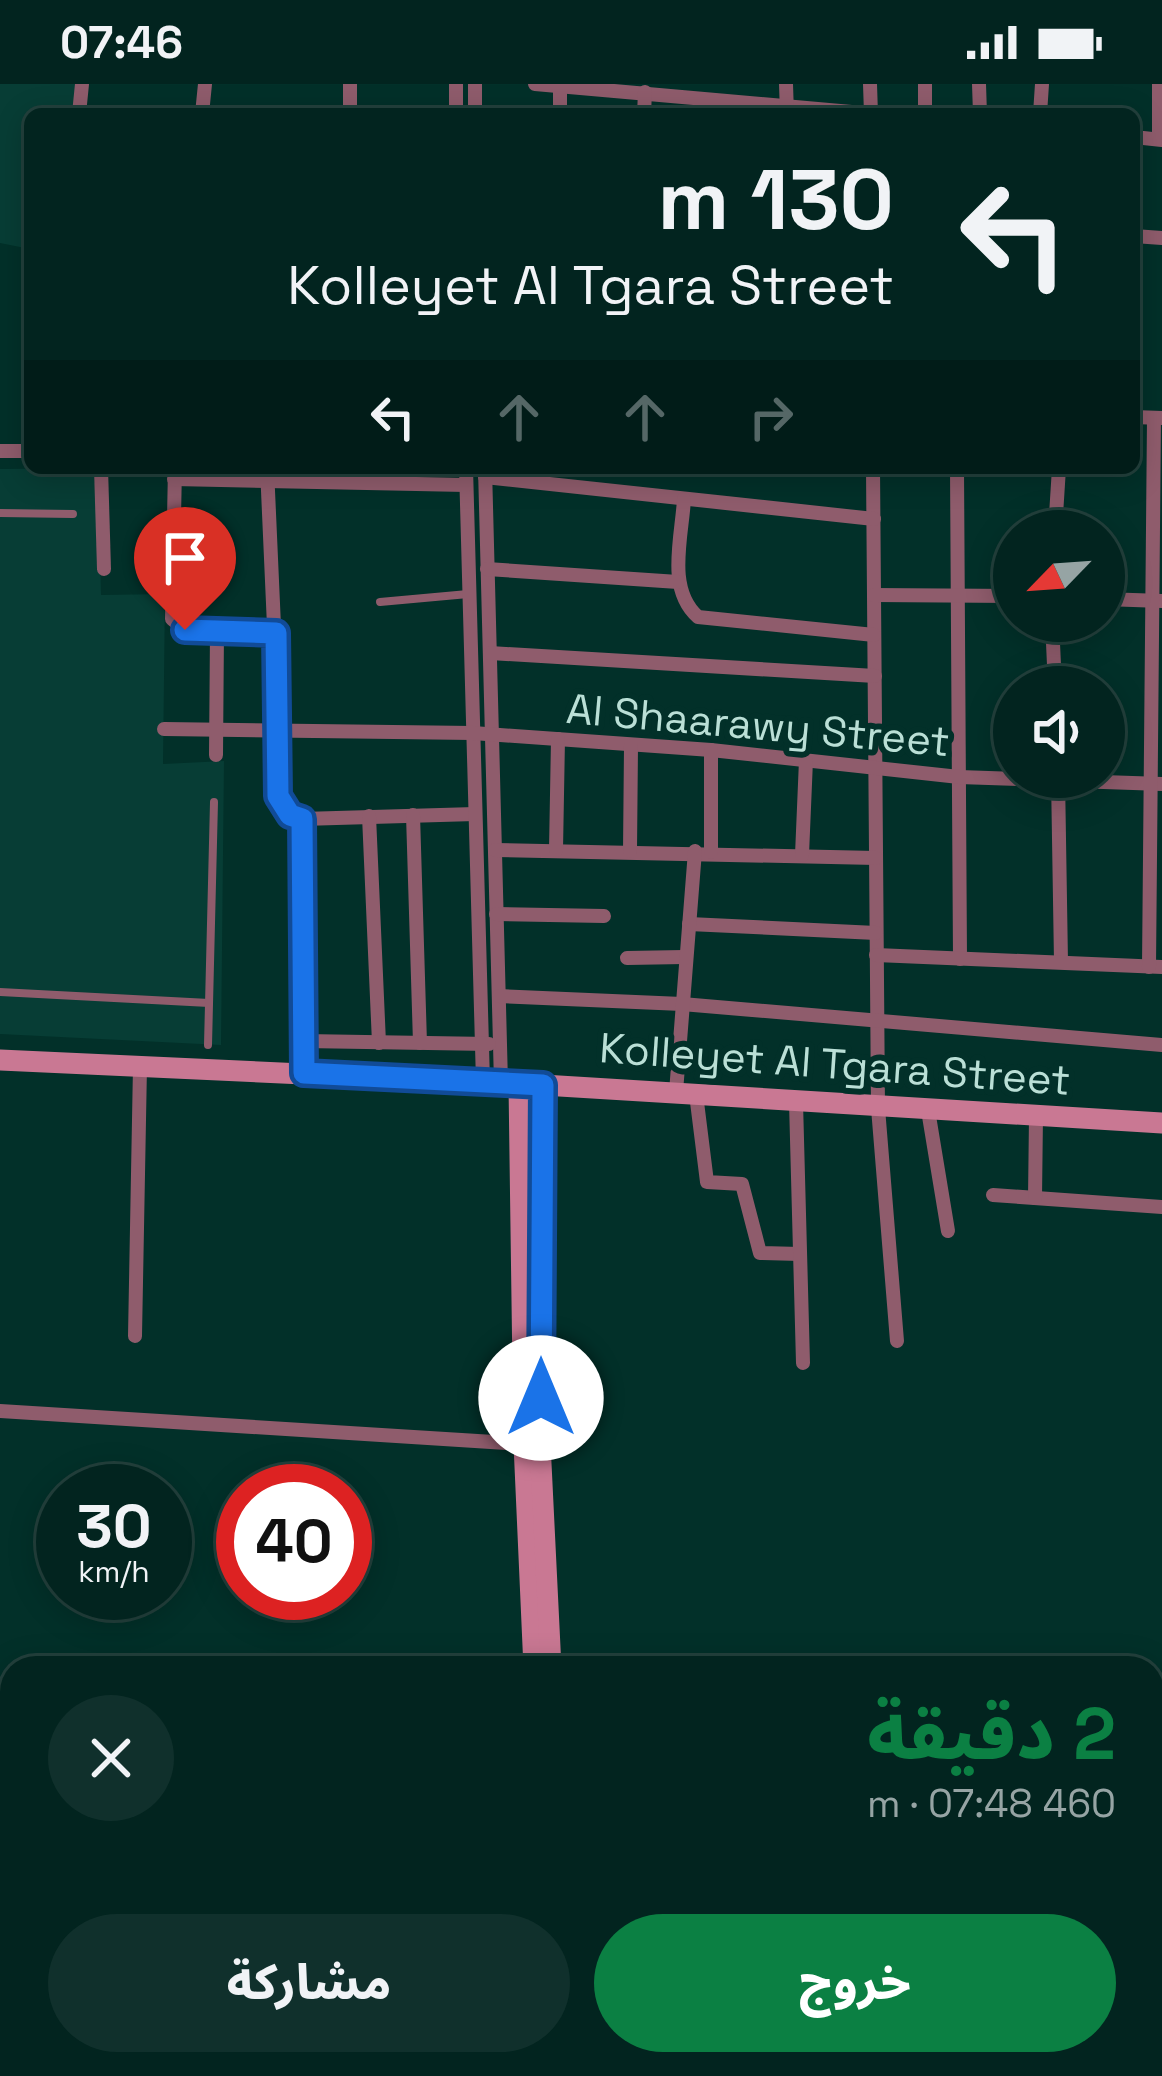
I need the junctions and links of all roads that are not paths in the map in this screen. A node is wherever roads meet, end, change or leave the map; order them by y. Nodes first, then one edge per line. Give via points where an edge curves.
1 (535, 84) edge
2 (786, 84) edge
3 (1160, 84) edge
4 (560, 85) edge
5 (677, 89) edge
6 (735, 91) edge
7 (645, 92) junction
8 (718, 106) edge
9 (644, 108) edge
10 (787, 108) edge
11 (1161, 140) edge
12 (1158, 418) edge
13 (101, 474) edge
14 (174, 474) edge
15 (220, 474) edge
16 (466, 474) edge
17 (485, 474) edge
18 (500, 474) edge
19 (873, 474) edge
20 (957, 474) edge
21 (1059, 474) edge
22 (267, 475) edge
23 (357, 475) edge
24 (466, 485) junction
25 (684, 499) junction
26 (1056, 510) edge
27 (0, 513) edge
28 (73, 514) dead end
29 (874, 519) junction
30 (104, 569) dead end
31 (487, 569) junction
32 (678, 582) junction
33 (469, 594) junction
34 (874, 595) junction
35 (958, 596) junction
36 (993, 596) edge
37 (1125, 600) edge
38 (1155, 601) edge
39 (380, 602) dead end
40 (217, 631) junction
41 (276, 633) junction
42 (874, 634) junction
43 (490, 652) junction
44 (875, 676) junction
45 (164, 729) dead end
46 (216, 730) junction
47 (278, 730) junction
48 (473, 733) junction
49 (492, 734) junction
50 (558, 740) junction
51 (631, 746) junction
52 (711, 750) junction
53 (216, 755) dead end
54 (806, 760) junction
55 (875, 769) junction
56 (959, 777) junction
57 (993, 778) edge
58 (1125, 782) edge
59 (1156, 783) edge
60 (1059, 798) edge
61 (214, 802) dead end
62 (476, 814) junction
63 (413, 815) junction
64 (369, 816) junction
65 (302, 819) junction
66 (495, 850) junction
67 (556, 850) junction
68 (630, 851) junction
69 (703, 851) junction
70 (802, 855) junction
71 (876, 858) junction
72 (496, 914) junction
73 (604, 916) dead end
74 (689, 924) junction
75 (876, 933) junction
76 (877, 955) junction
77 (684, 957) junction
78 (627, 958) dead end
79 (960, 959) junction
80 (1061, 962) junction
81 (1155, 967) edge
82 (0, 992) edge
83 (499, 996) junction
84 (209, 1003) junction
85 (682, 1004) junction
86 (877, 1023) junction
87 (304, 1041) junction
88 (379, 1043) junction
89 (420, 1043) junction
90 (482, 1043) junction
91 (500, 1044) junction
92 (208, 1045) dead end
93 (1162, 1045) edge
94 (0, 1060) edge
95 (140, 1066) junction
96 (304, 1073) junction
97 (501, 1083) junction
98 (543, 1085) junction
99 (686, 1093) junction
100 (796, 1102) junction
101 (878, 1108) junction
102 (928, 1110) junction
103 (1036, 1116) junction
104 (1162, 1123) edge
105 (993, 1195) dead end
106 (1035, 1198) junction
107 (1162, 1207) edge
108 (948, 1231) dead end
109 (800, 1254) junction
110 (135, 1336) dead end
111 (897, 1341) dead end
112 (803, 1363) dead end
113 (0, 1411) edge
114 (524, 1444) junction
115 (536, 1526) junction
116 (534, 1656) edge
117 (550, 1656) edge

1 - 4 street
2 - 10 street
3 - 11 street
4 - 7 street
5 - 7 street
5 - 8 street
6 - 8 street
6 - 10 street
7 - 9 street
12 - 38 street
13 - 30 street
14 - 40 street via 170,611 185,630
15 - 22 street
16 - 24 street
17 - 31 street
18 - 25 street
19 - 29 street
20 - 35 street
21 - 26 street
22 - 23 street
22 - 41 street
23 - 24 street
24 - 33 street
25 - 29 street
25 - 32 street
27 - 28 lane
29 - 34 street
31 - 32 street
31 - 43 street
32 - 42 street via 690,610 707,619
33 - 39 lane
33 - 48 street
34 - 35 street
34 - 42 street
35 - 36 street
35 - 56 street
37 - 38 street
38 - 59 street
40 - 41 street
40 - 46 street
41 - 47 street
42 - 44 street
43 - 44 street
43 - 49 street
44 - 55 street
45 - 46 street, Al Shaarawy Street
46 - 47 street, Al Shaarawy Street
46 - 53 street
47 - 48 street, Al Shaarawy Street
47 - 65 street via 278,796
48 - 49 street, Al Shaarawy Street
48 - 62 street
49 - 50 street, Al Shaarawy Street
49 - 66 street
50 - 51 street, Al Shaarawy Street
50 - 67 street
51 - 52 street, Al Shaarawy Street
51 - 68 street
52 - 54 street, Al Shaarawy Street
52 - 69 street
54 - 55 street, Al Shaarawy Street
54 - 70 street
55 - 56 street, Al Shaarawy Street
55 - 71 street
56 - 57 street, Al Shaarawy Street
56 - 79 street
58 - 59 street, Al Shaarawy Street
59 - 81 street
60 - 80 street
61 - 84 lane
62 - 63 street
62 - 90 street
63 - 64 street
63 - 89 street
64 - 65 street
64 - 88 street
65 - 87 street
66 - 67 street
66 - 72 street
67 - 68 street
68 - 69 street
69 - 70 street
69 - 74 street
70 - 71 street
71 - 75 street
72 - 73 street
72 - 83 street
74 - 75 street
74 - 77 street
75 - 76 street
76 - 79 street
76 - 86 street
77 - 78 street
77 - 85 street
79 - 80 street
80 - 81 street
82 - 84 lane
83 - 85 street
83 - 91 street
84 - 92 lane
85 - 86 street
85 - 99 street
86 - 93 street
86 - 101 street
87 - 88 street
87 - 96 street
88 - 89 street
89 - 90 street
90 - 91 street
90 - 97 street
91 - 97 street
94 - 95 street, Kolleyet Al Tgara Street
95 - 96 street, Kolleyet Al Tgara Street
95 - 110 street
96 - 97 street, Kolleyet Al Tgara Street
97 - 98 street, Kolleyet Al Tgara Street
97 - 114 street
98 - 99 street, Kolleyet Al Tgara Street
98 - 115 street
99 - 100 street, Kolleyet Al Tgara Street
99 - 109 street via 707,1182 742,1184 760,1253
100 - 101 street, Kolleyet Al Tgara Street
100 - 109 street
101 - 102 street, Kolleyet Al Tgara Street
101 - 111 street
102 - 103 street, Kolleyet Al Tgara Street
102 - 108 street
103 - 104 street, Kolleyet Al Tgara Street
103 - 106 street
105 - 106 street
106 - 107 street
109 - 112 street
113 - 114 street
114 - 115 street
115 - 116 street
115 - 117 street

